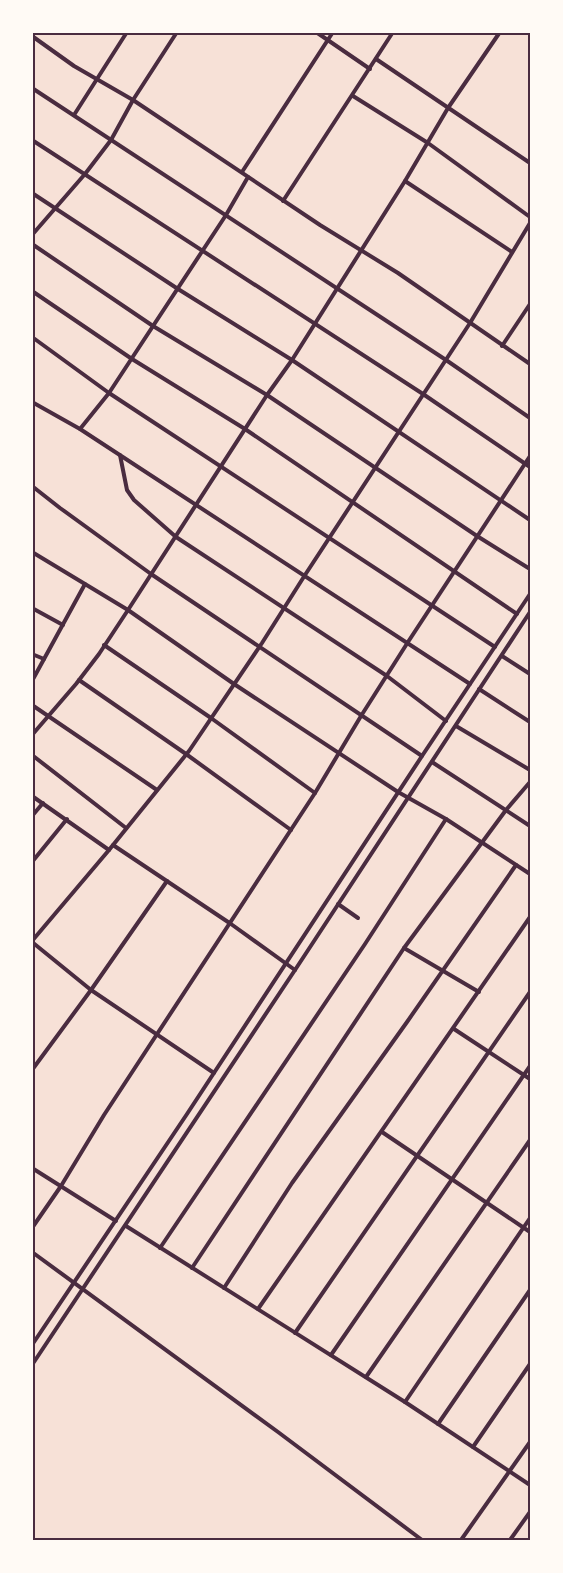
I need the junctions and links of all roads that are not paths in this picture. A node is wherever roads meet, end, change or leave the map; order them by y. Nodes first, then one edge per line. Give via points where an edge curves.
1 (127, 32) edge
2 (177, 32) edge
3 (316, 32) edge
4 (333, 32) edge
5 (393, 32) edge
6 (500, 32) edge
7 (32, 36) edge
8 (327, 41) junction
9 (376, 59) junction
10 (370, 69) junction
11 (97, 79) junction
12 (32, 88) edge
13 (353, 96) junction
14 (133, 100) junction
15 (448, 108) junction
16 (74, 116) junction
17 (32, 140) edge
18 (110, 140) junction
19 (428, 143) junction
20 (530, 162) edge
21 (242, 172) junction
22 (85, 174) junction
23 (248, 177) junction
24 (405, 181) junction
25 (32, 193) edge
26 (283, 201) junction
27 (57, 208) junction
28 (226, 215) junction
29 (530, 217) edge
30 (530, 223) edge
31 (525, 232) junction
32 (32, 235) edge
33 (530, 236) edge
34 (32, 244) edge
35 (203, 251) junction
36 (360, 251) junction
37 (512, 252) junction
38 (178, 289) junction
39 (337, 289) junction
40 (32, 291) edge
41 (530, 304) edge
42 (470, 322) junction
43 (315, 324) junction
44 (153, 326) junction
45 (32, 337) edge
46 (502, 346) junction
47 (132, 359) junction
48 (292, 360) junction
49 (446, 360) junction
50 (530, 364) edge
51 (109, 393) junction
52 (423, 394) junction
53 (267, 395) junction
54 (34, 405) edge
55 (530, 418) edge
56 (80, 428) junction
57 (245, 429) junction
58 (398, 432) junction
59 (120, 455) junction
60 (530, 456) edge
61 (525, 464) junction
62 (221, 467) junction
63 (530, 467) edge
64 (374, 468) junction
65 (33, 486) edge
66 (500, 501) junction
67 (197, 504) junction
68 (352, 504) junction
69 (530, 520) edge
70 (477, 536) junction
71 (176, 537) junction
72 (328, 539) junction
73 (32, 552) edge
74 (530, 569) edge
75 (454, 572) junction
76 (151, 574) junction
77 (305, 575) junction
78 (85, 584) junction
79 (530, 594) edge
80 (432, 606) junction
81 (32, 608) edge
82 (284, 608) junction
83 (128, 610) junction
84 (530, 612) edge
85 (517, 614) junction
86 (525, 620) junction
87 (530, 624) edge
88 (63, 625) junction
89 (408, 642) junction
90 (104, 645) junction
91 (495, 647) junction
92 (259, 648) junction
93 (32, 654) edge
94 (502, 656) junction
95 (44, 659) junction
96 (530, 674) edge
97 (387, 676) junction
98 (79, 680) junction
99 (32, 681) edge
100 (234, 684) junction
101 (470, 684) junction
102 (479, 689) junction
103 (32, 705) edge
104 (49, 715) junction
105 (361, 716) junction
106 (211, 718) junction
107 (446, 721) junction
108 (530, 722) edge
109 (456, 726) junction
110 (32, 735) edge
111 (339, 752) junction
112 (186, 754) junction
113 (32, 755) edge
114 (422, 756) junction
115 (432, 762) junction
116 (530, 770) edge
117 (530, 782) edge
118 (157, 790) junction
119 (398, 792) junction
120 (315, 793) junction
121 (32, 796) edge
122 (408, 798) junction
123 (43, 803) junction
124 (506, 810) junction
125 (32, 816) edge
126 (67, 819) junction
127 (446, 819) junction
128 (530, 826) edge
129 (126, 828) junction
130 (291, 830) junction
131 (482, 843) junction
132 (113, 845) junction
133 (109, 850) junction
134 (32, 862) edge
135 (516, 865) junction
136 (530, 874) edge
137 (167, 881) junction
138 (338, 904) junction
139 (530, 917) edge
140 (358, 918) dead end
141 (231, 924) junction
142 (32, 942) edge
143 (404, 948) junction
144 (286, 964) junction
145 (295, 970) junction
146 (442, 971) junction
147 (91, 990) junction
148 (480, 992) junction
149 (530, 992) edge
150 (454, 1030) junction
151 (158, 1034) junction
152 (489, 1052) junction
153 (530, 1066) edge
154 (32, 1070) edge
155 (214, 1073) junction
156 (524, 1075) junction
157 (530, 1079) edge
158 (382, 1132) junction
159 (530, 1140) edge
160 (418, 1156) junction
161 (32, 1168) edge
162 (451, 1180) junction
163 (61, 1186) junction
164 (487, 1202) junction
165 (530, 1218) edge
166 (116, 1221) junction
167 (126, 1226) junction
168 (32, 1228) edge
169 (524, 1228) junction
170 (530, 1232) edge
171 (160, 1248) junction
172 (32, 1252) edge
173 (192, 1268) junction
174 (74, 1283) junction
175 (224, 1288) junction
176 (84, 1290) junction
177 (530, 1290) edge
178 (258, 1310) junction
179 (296, 1333) junction
180 (32, 1345) edge
181 (331, 1355) junction
182 (530, 1364) edge
183 (32, 1365) edge
184 (366, 1377) junction
185 (405, 1402) junction
186 (438, 1424) junction
187 (530, 1442) edge
188 (473, 1447) junction
189 (510, 1471) junction
190 (530, 1485) edge
191 (530, 1512) edge
192 (422, 1540) edge
193 (461, 1540) edge
194 (510, 1540) edge

1 - 11 street
2 - 14 street
3 - 8 street
4 - 8 street
5 - 9 street
6 - 15 street
7 - 11 street
8 - 10 street
8 - 21 street
9 - 10 street
9 - 15 street
10 - 13 street
11 - 14 street
11 - 16 street
12 - 16 street
13 - 19 street
13 - 26 street
14 - 18 street
14 - 21 street
15 - 19 street
15 - 20 street
16 - 18 street
17 - 22 street
18 - 22 street
18 - 28 street
19 - 24 street
19 - 29 street
21 - 23 street
22 - 27 street
22 - 35 street
23 - 26 street
23 - 28 street
24 - 36 street
24 - 37 street
25 - 27 street
26 - 36 street
27 - 32 street
27 - 38 street
28 - 35 street
28 - 39 street
30 - 31 street
31 - 33 street
31 - 37 street
34 - 44 street
35 - 38 street
35 - 43 street
36 - 39 street
36 - 42 street
37 - 42 street
38 - 44 street
38 - 48 street
39 - 43 street
39 - 49 street
40 - 47 street
41 - 46 street
42 - 46 street
42 - 49 street
43 - 48 street
43 - 52 street
44 - 47 street
44 - 53 street
45 - 51 street
46 - 50 street
47 - 51 street
47 - 57 street
48 - 53 street
48 - 58 street
49 - 52 street
49 - 55 street
51 - 56 street
51 - 62 street
52 - 58 street
52 - 61 street
53 - 57 street
53 - 64 street
54 - 56 street
56 - 59 street
57 - 62 street
57 - 68 street
58 - 64 street
58 - 66 street
59 - 67 street
59 - 71 street via 127,490
60 - 61 street
61 - 63 street
61 - 66 street
62 - 67 street
62 - 72 street
64 - 68 street
64 - 70 street
65 - 76 street
66 - 69 street
66 - 70 street
67 - 71 street
67 - 77 street
68 - 72 street
68 - 75 street
70 - 74 street
70 - 75 street
71 - 76 street
71 - 82 street
72 - 77 street
72 - 80 street
73 - 78 street
75 - 80 street
75 - 85 street
76 - 83 street
76 - 92 street
77 - 82 street
77 - 89 street
78 - 83 street
78 - 88 street
79 - 85 street
80 - 89 street
80 - 91 street
81 - 88 street
82 - 92 street
82 - 97 street
83 - 90 street
83 - 100 street
84 - 86 street
85 - 91 street
86 - 87 street
86 - 94 street
88 - 95 street
89 - 97 street
89 - 101 street
90 - 98 street
90 - 106 street
91 - 101 street
92 - 100 street
92 - 105 street
93 - 95 street
94 - 96 street
94 - 102 street
95 - 99 street
97 - 105 street
97 - 107 street
98 - 104 street
98 - 112 street
100 - 106 street
100 - 111 street
101 - 107 street
102 - 108 street
102 - 109 street
103 - 104 street
104 - 110 street
104 - 118 street
105 - 111 street
105 - 114 street
106 - 112 street
106 - 120 street
107 - 114 street
109 - 115 street
109 - 116 street
111 - 119 street
111 - 120 street
112 - 118 street
112 - 130 street
113 - 129 street
114 - 119 street
115 - 122 street
115 - 124 street
117 - 124 street
118 - 129 street
119 - 122 street
119 - 144 street
120 - 130 street
121 - 123 street
122 - 127 street
122 - 138 street
123 - 125 street
123 - 126 street
124 - 128 street
124 - 131 street
126 - 133 street
126 - 134 street
127 - 131 street
127 - 171 street
129 - 132 street
130 - 141 street
131 - 135 street
131 - 143 street
132 - 133 street
132 - 137 street
133 - 142 street
135 - 136 street
135 - 146 street
137 - 141 street
137 - 147 street
138 - 140 street
138 - 145 street
139 - 148 street
141 - 144 street
141 - 151 street
142 - 147 street
143 - 146 street
143 - 173 street
144 - 145 street
144 - 155 street
145 - 167 street
146 - 148 street
146 - 175 street via 292,1183
147 - 151 street
147 - 154 street
148 - 150 street
149 - 152 street
150 - 152 street
150 - 158 street
151 - 155 street
151 - 163 street
152 - 156 street
152 - 160 street
153 - 156 street
155 - 166 street
156 - 157 street
156 - 162 street
158 - 160 street
158 - 178 street
159 - 164 street
160 - 162 street
160 - 179 street
161 - 163 street
162 - 164 street
162 - 181 street
163 - 166 street
163 - 168 street
164 - 169 street
164 - 184 street
165 - 169 street
166 - 174 street
167 - 171 street
167 - 176 street
169 - 170 street
169 - 185 street
171 - 173 street
172 - 174 street
173 - 175 street
174 - 176 street
174 - 180 street
175 - 178 street
176 - 183 street
176 - 192 street
177 - 186 street
178 - 179 street
179 - 181 street
181 - 184 street
182 - 188 street
184 - 185 street
185 - 186 street
186 - 188 street
187 - 189 street
188 - 189 street
189 - 190 street
189 - 193 street
191 - 194 street

